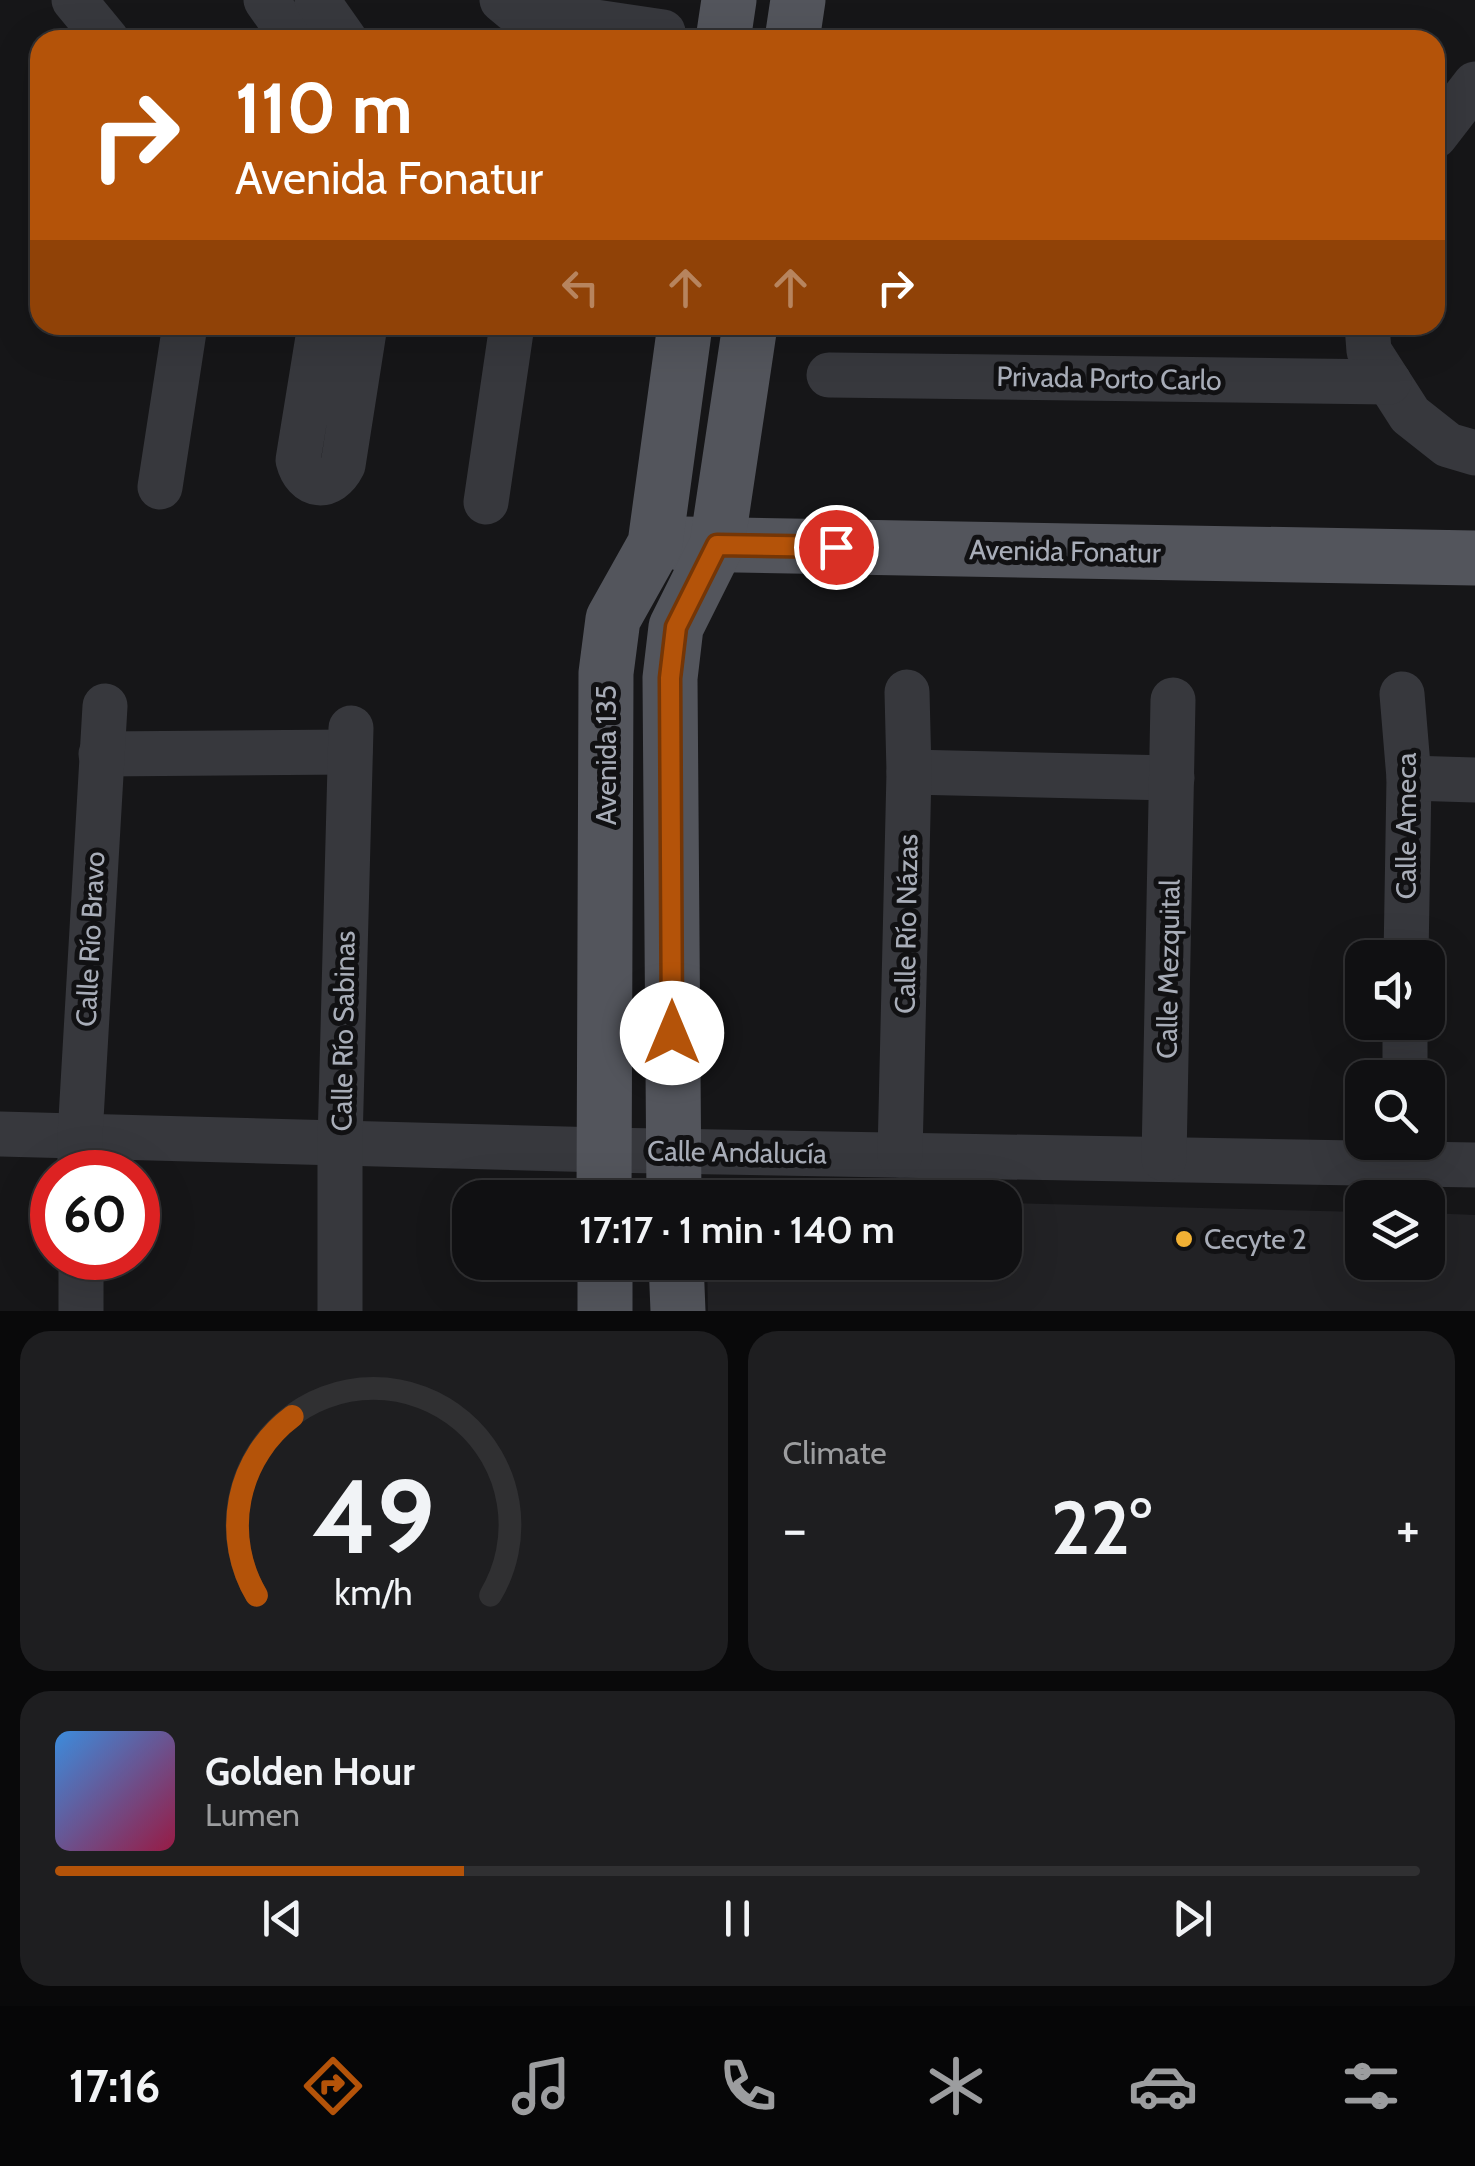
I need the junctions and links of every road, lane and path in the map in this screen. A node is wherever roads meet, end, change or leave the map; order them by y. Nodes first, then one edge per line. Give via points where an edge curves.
1 (74, 0) edge
2 (266, 0) edge
3 (317, 0) edge
4 (502, 0) edge
5 (728, 0) edge
6 (798, 0) edge
7 (557, 28) edge
8 (100, 30) edge
9 (287, 30) edge
10 (338, 30) edge
11 (610, 30) edge
12 (724, 30) edge
13 (794, 30) edge
14 (1475, 84) edge
15 (1445, 123) edge
16 (183, 335) edge
17 (318, 335) edge
18 (363, 335) edge
19 (511, 335) edge
20 (684, 335) edge
21 (748, 335) edge
22 (1368, 335) edge
23 (830, 375) dead end
24 (1389, 382) junction
25 (1475, 453) edge
26 (160, 487) dead end
27 (486, 502) dead end
28 (655, 544) junction
29 (717, 545) junction
30 (1475, 558) edge
31 (907, 692) dead end
32 (1402, 694) dead end
33 (1173, 700) dead end
34 (104, 706) dead end
35 (101, 754) junction
36 (910, 772) junction
37 (1172, 778) junction
38 (1409, 778) junction
39 (1475, 780) edge
40 (1406, 940) edge
41 (0, 1134) edge
42 (340, 1143) junction
43 (64, 1150) edge
44 (80, 1150) edge
45 (160, 1151) edge
46 (1345, 1154) edge
47 (900, 1155) junction
48 (1164, 1159) junction
49 (1445, 1159) edge
50 (1475, 1164) edge
51 (604, 1174) edge
52 (673, 1174) edge
53 (80, 1280) edge
54 (605, 1280) edge
55 (677, 1280) edge
56 (81, 1311) edge
57 (340, 1311) edge
58 (606, 1311) edge
59 (678, 1311) edge

1 - 8 street
2 - 9 street
3 - 10 street
4 - 7 street
5 - 12 main road
6 - 13 main road
7 - 11 street
14 - 15 street
16 - 26 street
17 - 18 street via 298,460 312,482 336,478 342,465
19 - 27 street
20 - 28 main road, Avenida 135
21 - 29 main road
22 - 24 street via 1369,351
23 - 24 street, Privada Porto Carlo
24 - 25 street via 1410,415 1448,445
28 - 29 main road, Avenida Fonatur
28 - 51 main road, Avenida 135 via 613,620 606,673
29 - 30 main road, Avenida Fonatur
29 - 52 main road via 676,627 670,678
31 - 36 street, Calle Río Názas
32 - 38 street, Calle Ameca
33 - 37 street, Calle Mezquital
34 - 35 street, Calle Río Bravo
35 - 42 street, Calle Río Sabinas via 351,740
35 - 44 street, Calle Río Bravo
36 - 37 street
36 - 47 street, Calle Río Názas
37 - 48 street, Calle Mezquital
38 - 39 street
38 - 40 street, Calle Ameca
41 - 43 street, Calle Andalucía
42 - 45 street, Calle Andalucía
42 - 51 street, Calle Andalucía
42 - 57 street, Calle Río Sabinas
46 - 48 street, Calle Andalucía
47 - 48 street, Calle Andalucía
47 - 52 street, Calle Andalucía
49 - 50 street, Calle Andalucía
51 - 52 street, Calle Andalucía
53 - 56 street
54 - 58 main road
55 - 59 main road

